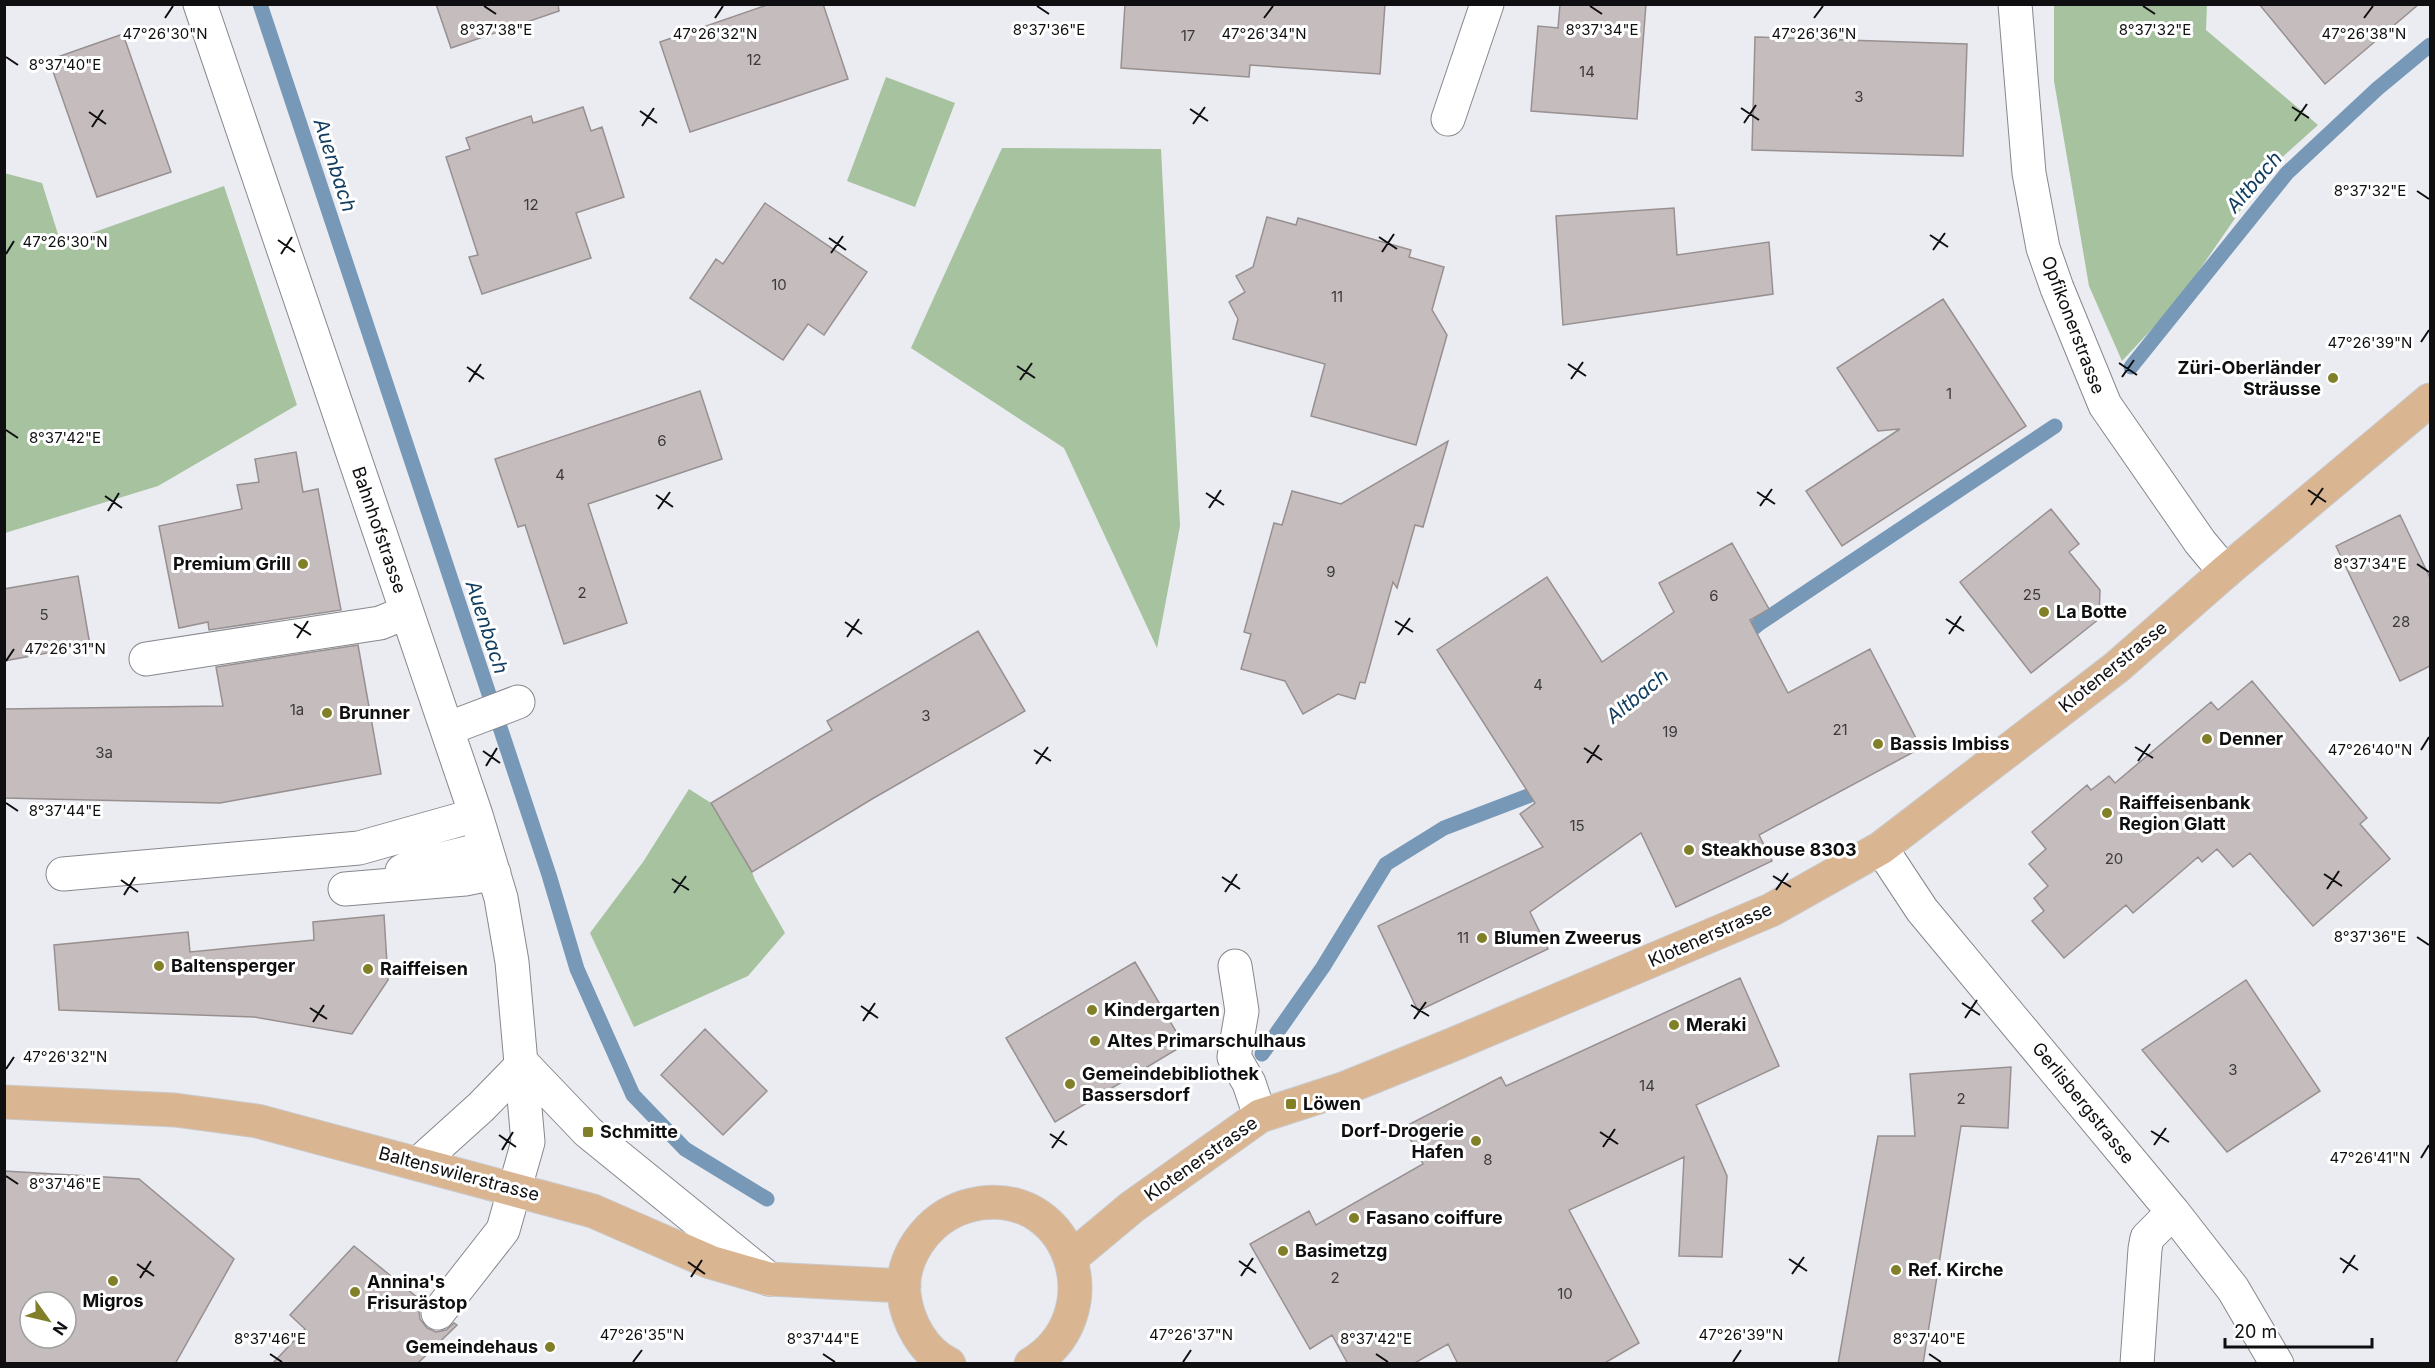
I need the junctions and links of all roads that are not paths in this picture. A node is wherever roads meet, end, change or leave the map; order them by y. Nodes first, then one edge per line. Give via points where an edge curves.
1 (200, 4) edge
2 (1487, 4) edge
3 (2015, 4) edge
4 (1448, 119) dead end
5 (2430, 400) edge
6 (2225, 572) junction
7 (407, 612) junction
8 (146, 659) dead end
9 (518, 702) dead end
10 (457, 725) junction
11 (476, 815) junction
12 (1881, 848) junction
13 (490, 861) junction
14 (63, 874) dead end
15 (345, 890) dead end
16 (1235, 966) dead end
17 (522, 1065) junction
18 (4, 1102) edge
19 (1260, 1116) junction
20 (418, 1163) junction
21 (516, 1189) junction
22 (2173, 1212) junction
23 (1071, 1258) junction
24 (770, 1279) junction
25 (904, 1286) junction
26 (438, 1312) dead end
27 (949, 1364) edge
28 (1031, 1364) edge
29 (2137, 1364) edge
30 (2277, 1364) edge

1 - 7 street, Bahnhofstrasse
2 - 4 street
3 - 6 street, Opfikonerstrasse via 2029,173 2043,248 2056,288 2105,405
5 - 6 main road, Klotenerstrasse
6 - 12 main road, Klotenerstrasse via 2117,667
7 - 8 street via 380,623
7 - 10 street, Bahnhofstrasse
9 - 10 street
10 - 11 street, Bahnhofstrasse
11 - 13 street, Bahnhofstrasse
11 - 14 street via 359,848
12 - 19 main road, Klotenerstrasse via 1771,910 1343,1089
12 - 22 street, Gerlisbergstrasse via 1923,910
13 - 15 street via 465,879
13 - 17 street, Bahnhofstrasse via 512,962
16 - 19 street via 1242,1011 1233,1057 1250,1083
17 - 20 street
17 - 21 street, Bahnhofstrasse via 528,1142
17 - 24 street via 588,1132
18 - 20 main road, Baltenswilerstrasse via 175,1110 257,1121
19 - 23 main road, Klotenerstrasse via 1132,1207
20 - 21 main road, Baltenswilerstrasse
21 - 24 main road, Baltenswilerstrasse via 593,1211 710,1262
21 - 26 street, Bahnhofstrasse via 499,1238
22 - 29 street via 2147,1238
22 - 30 street, Gerlisbergstrasse via 2233,1289
23 - 25 main road via 1059,1235 1040,1217 1017,1206 991,1202 966,1205 939,1218 920,1239 907,1265
23 - 28 main road via 1076,1284 1073,1310 1063,1335
24 - 25 main road, Baltenswilerstrasse
25 - 27 main road via 910,1320 923,1344

